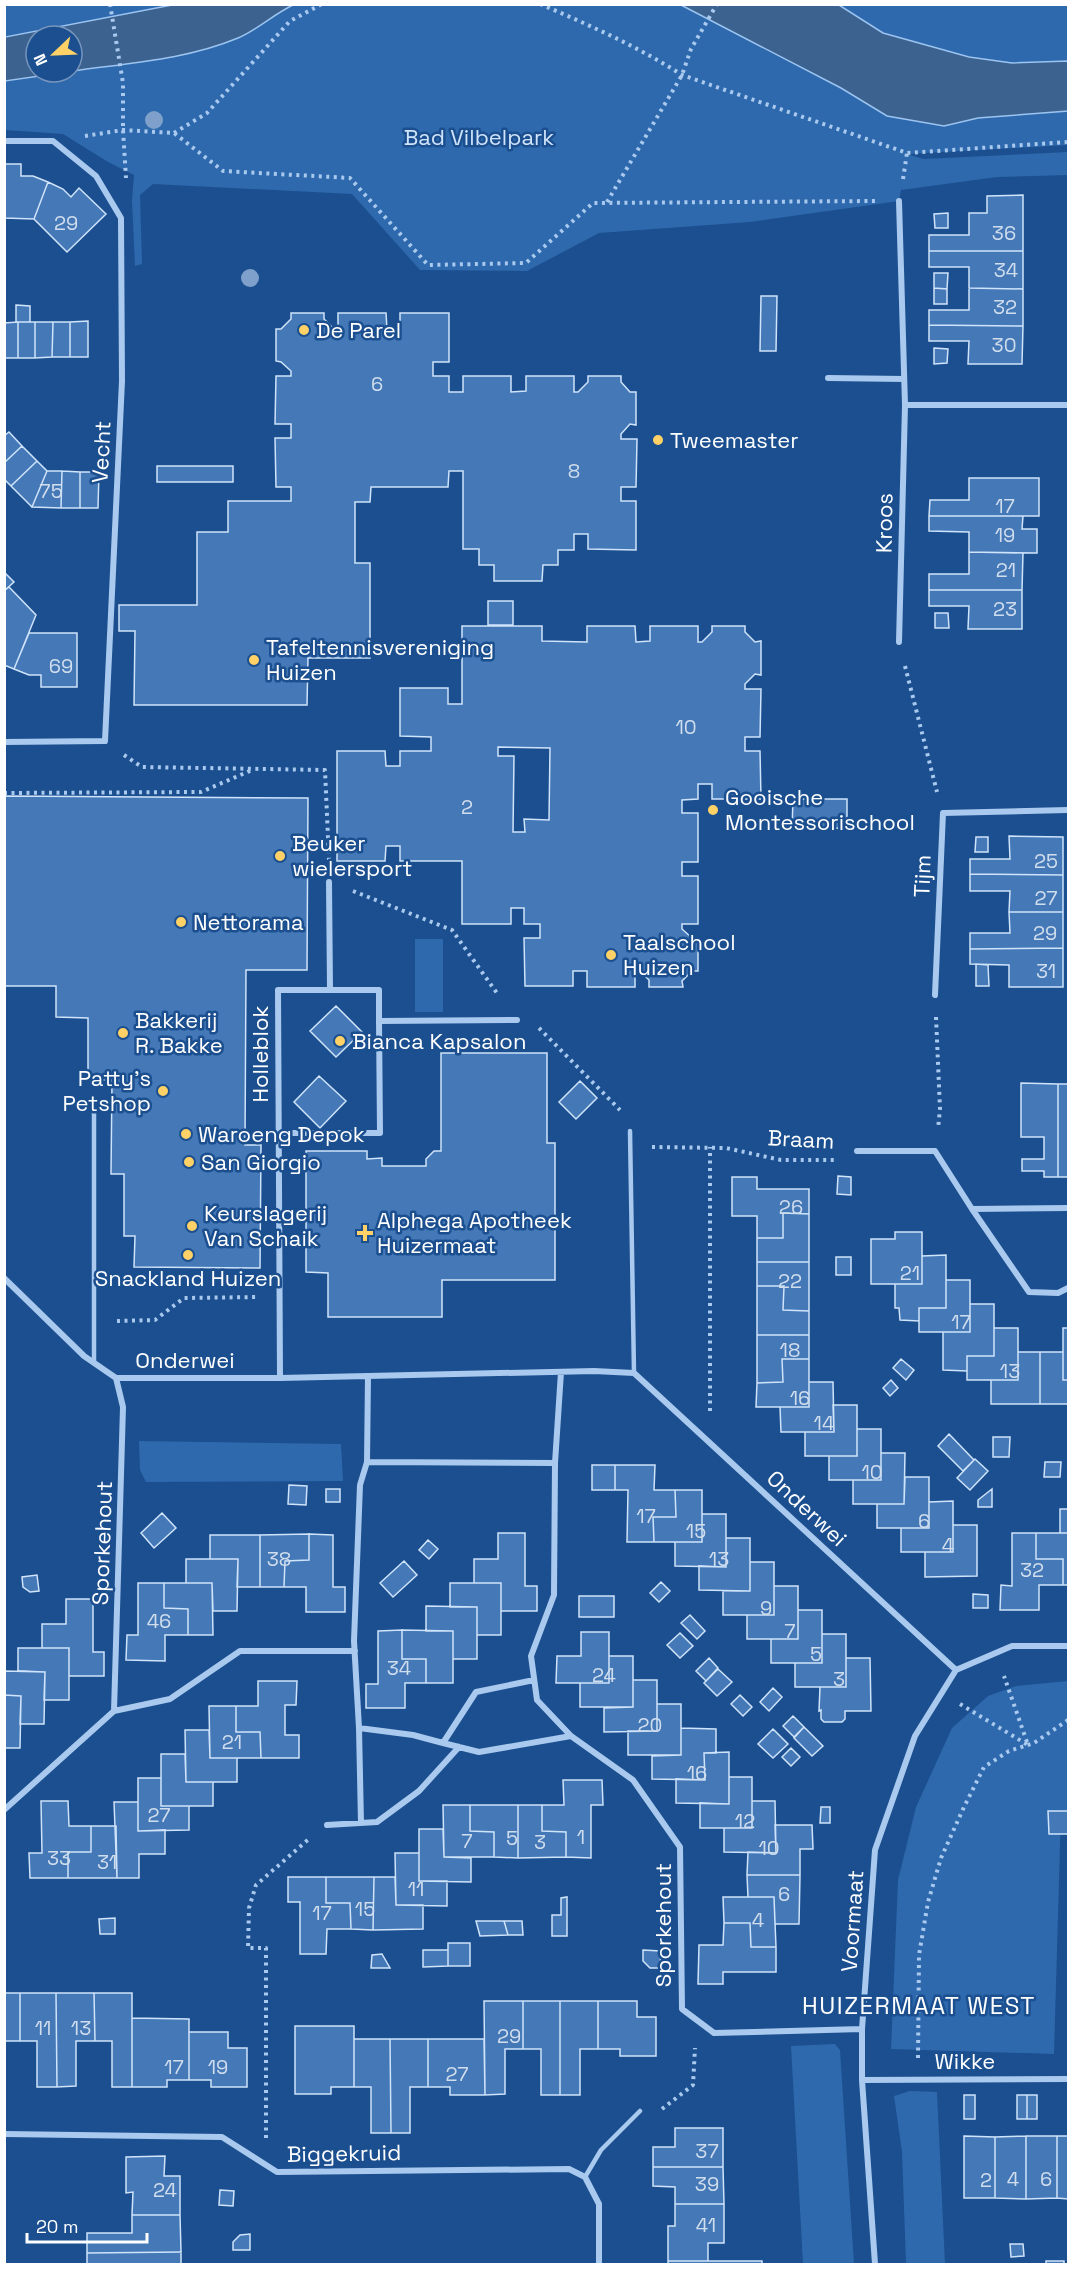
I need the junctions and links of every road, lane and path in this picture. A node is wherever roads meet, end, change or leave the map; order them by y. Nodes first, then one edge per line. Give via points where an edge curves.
1 (110, 4) edge
2 (322, 4) edge
3 (540, 4) edge
4 (717, 4) edge
5 (682, 75) junction
6 (123, 130) junction
7 (174, 133) junction
8 (4, 141) edge
9 (1068, 142) edge
10 (899, 201) joint
11 (607, 203) junction
12 (121, 218) junction
13 (828, 378) dead end
14 (904, 379) junction
15 (904, 405) junction
16 (1068, 405) edge
17 (899, 642) joint
18 (105, 741) junction
19 (4, 742) edge
20 (256, 769) junction
21 (4, 793) edge
22 (1068, 810) edge
23 (943, 813) junction
24 (329, 882) junction
25 (330, 990) junction
26 (935, 995) joint
27 (517, 1020) junction
28 (379, 1021) junction
29 (94, 1112) dead end
30 (630, 1131) joint
31 (279, 1133) junction
32 (710, 1147) junction
33 (630, 1148) junction
34 (857, 1151) joint
35 (935, 1151) junction
36 (1068, 1208) edge
37 (972, 1209) junction
38 (4, 1278) edge
39 (1068, 1288) edge
40 (279, 1296) junction
41 (94, 1322) junction
42 (94, 1363) junction
43 (561, 1372) junction
44 (634, 1373) junction
45 (368, 1376) junction
46 (116, 1378) junction
47 (280, 1378) junction
48 (710, 1442) junction
49 (366, 1462) junction
50 (555, 1463) junction
51 (1068, 1646) edge
52 (355, 1651) junction
53 (995, 1653) junction
54 (956, 1670) junction
55 (534, 1680) junction
56 (942, 1693) junction
57 (114, 1711) junction
58 (1068, 1720) edge
59 (359, 1728) junction
60 (571, 1736) junction
61 (443, 1743) junction
62 (1028, 1744) junction
63 (459, 1747) junction
64 (4, 1810) edge
65 (361, 1823) junction
66 (327, 1825) joint
67 (696, 2020) junction
68 (862, 2029) junction
69 (1068, 2079) edge
70 (862, 2080) junction
71 (918, 2080) junction
72 (640, 2111) joint
73 (4, 2134) edge
74 (266, 2165) junction
75 (585, 2177) junction
76 (599, 2265) edge
77 (875, 2265) edge

1 - 6 path via 123,83
2 - 7 path via 290,21 207,113
3 - 5 path via 654,57
4 - 5 path via 691,49
5 - 9 path via 907,153
5 - 11 path
6 - 7 path
6 - 12 path via 126,174
7 - 11 path via 223,171 350,178 428,265 526,263 593,203
8 - 12 street via 53,141 96,176
10 - 11 path
10 - 14 street, Kroos
12 - 18 street, Vecht via 122,381
13 - 14 street
14 - 15 street, Kroos
15 - 16 street
15 - 17 street, Kroos
17 - 23 path
18 - 19 street
18 - 20 path via 142,767
20 - 21 path via 201,792
20 - 24 path via 326,770
22 - 23 street
23 - 26 street, Tijm
24 - 25 street
24 - 27 path via 452,930
25 - 28 street, Holleblok via 379,990
25 - 31 street, Holleblok via 278,990
26 - 35 path via 940,1109
27 - 28 street
27 - 30 path via 531,1020 630,1120
28 - 31 street, Holleblok via 380,1133
29 - 41 lane
30 - 33 lane
31 - 40 street, Holleblok
32 - 33 path, Braam
32 - 34 path, Braam via 781,1160 845,1160
32 - 48 path
33 - 44 lane
34 - 35 street, Braam
35 - 37 street
36 - 37 street
37 - 39 street via 1029,1292 1058,1293
38 - 42 street, Onderwei
40 - 41 path via 184,1298 154,1320
40 - 47 street, Holleblok
41 - 42 lane
42 - 46 street, Onderwei
43 - 44 street, Onderwei
43 - 45 street, Onderwei
43 - 50 street, Sporkehout
44 - 48 street, Onderwei
45 - 47 street, Onderwei
45 - 49 street
46 - 47 street, Onderwei
46 - 57 street, Sporkehout via 123,1407
48 - 54 street, Onderwei
49 - 50 street
49 - 52 street via 360,1485
50 - 55 street, Sporkehout via 554,1594 531,1656
51 - 53 street via 1012,1646
52 - 57 street via 240,1651 170,1699
52 - 59 street
53 - 54 street
53 - 62 path
54 - 56 street, Voormaat
55 - 60 street, Sporkehout via 537,1700
55 - 61 street via 476,1692
56 - 62 path
56 - 68 street, Voormaat via 915,1736 875,1850
57 - 64 street
58 - 62 path
59 - 61 street via 413,1734
59 - 65 street
60 - 63 street via 479,1752
60 - 67 street, Sporkehout via 633,1780 680,1847 682,2009
61 - 63 street
62 - 71 path via 984,1767 941,1858 919,1955
63 - 65 street via 418,1791 377,1822
65 - 66 street
66 - 74 path via 256,1885 249,1908 248,1948 266,1948
67 - 68 street via 714,2033
67 - 72 path via 693,2085 662,2109
68 - 70 street, Voormaat
69 - 71 street, Wikke
70 - 71 street, Wikke
70 - 77 street, Voormaat
72 - 75 lane via 601,2150
73 - 74 street, Biggekruid via 222,2137
74 - 75 street, Biggekruid via 277,2172 569,2169
75 - 76 street via 599,2204

